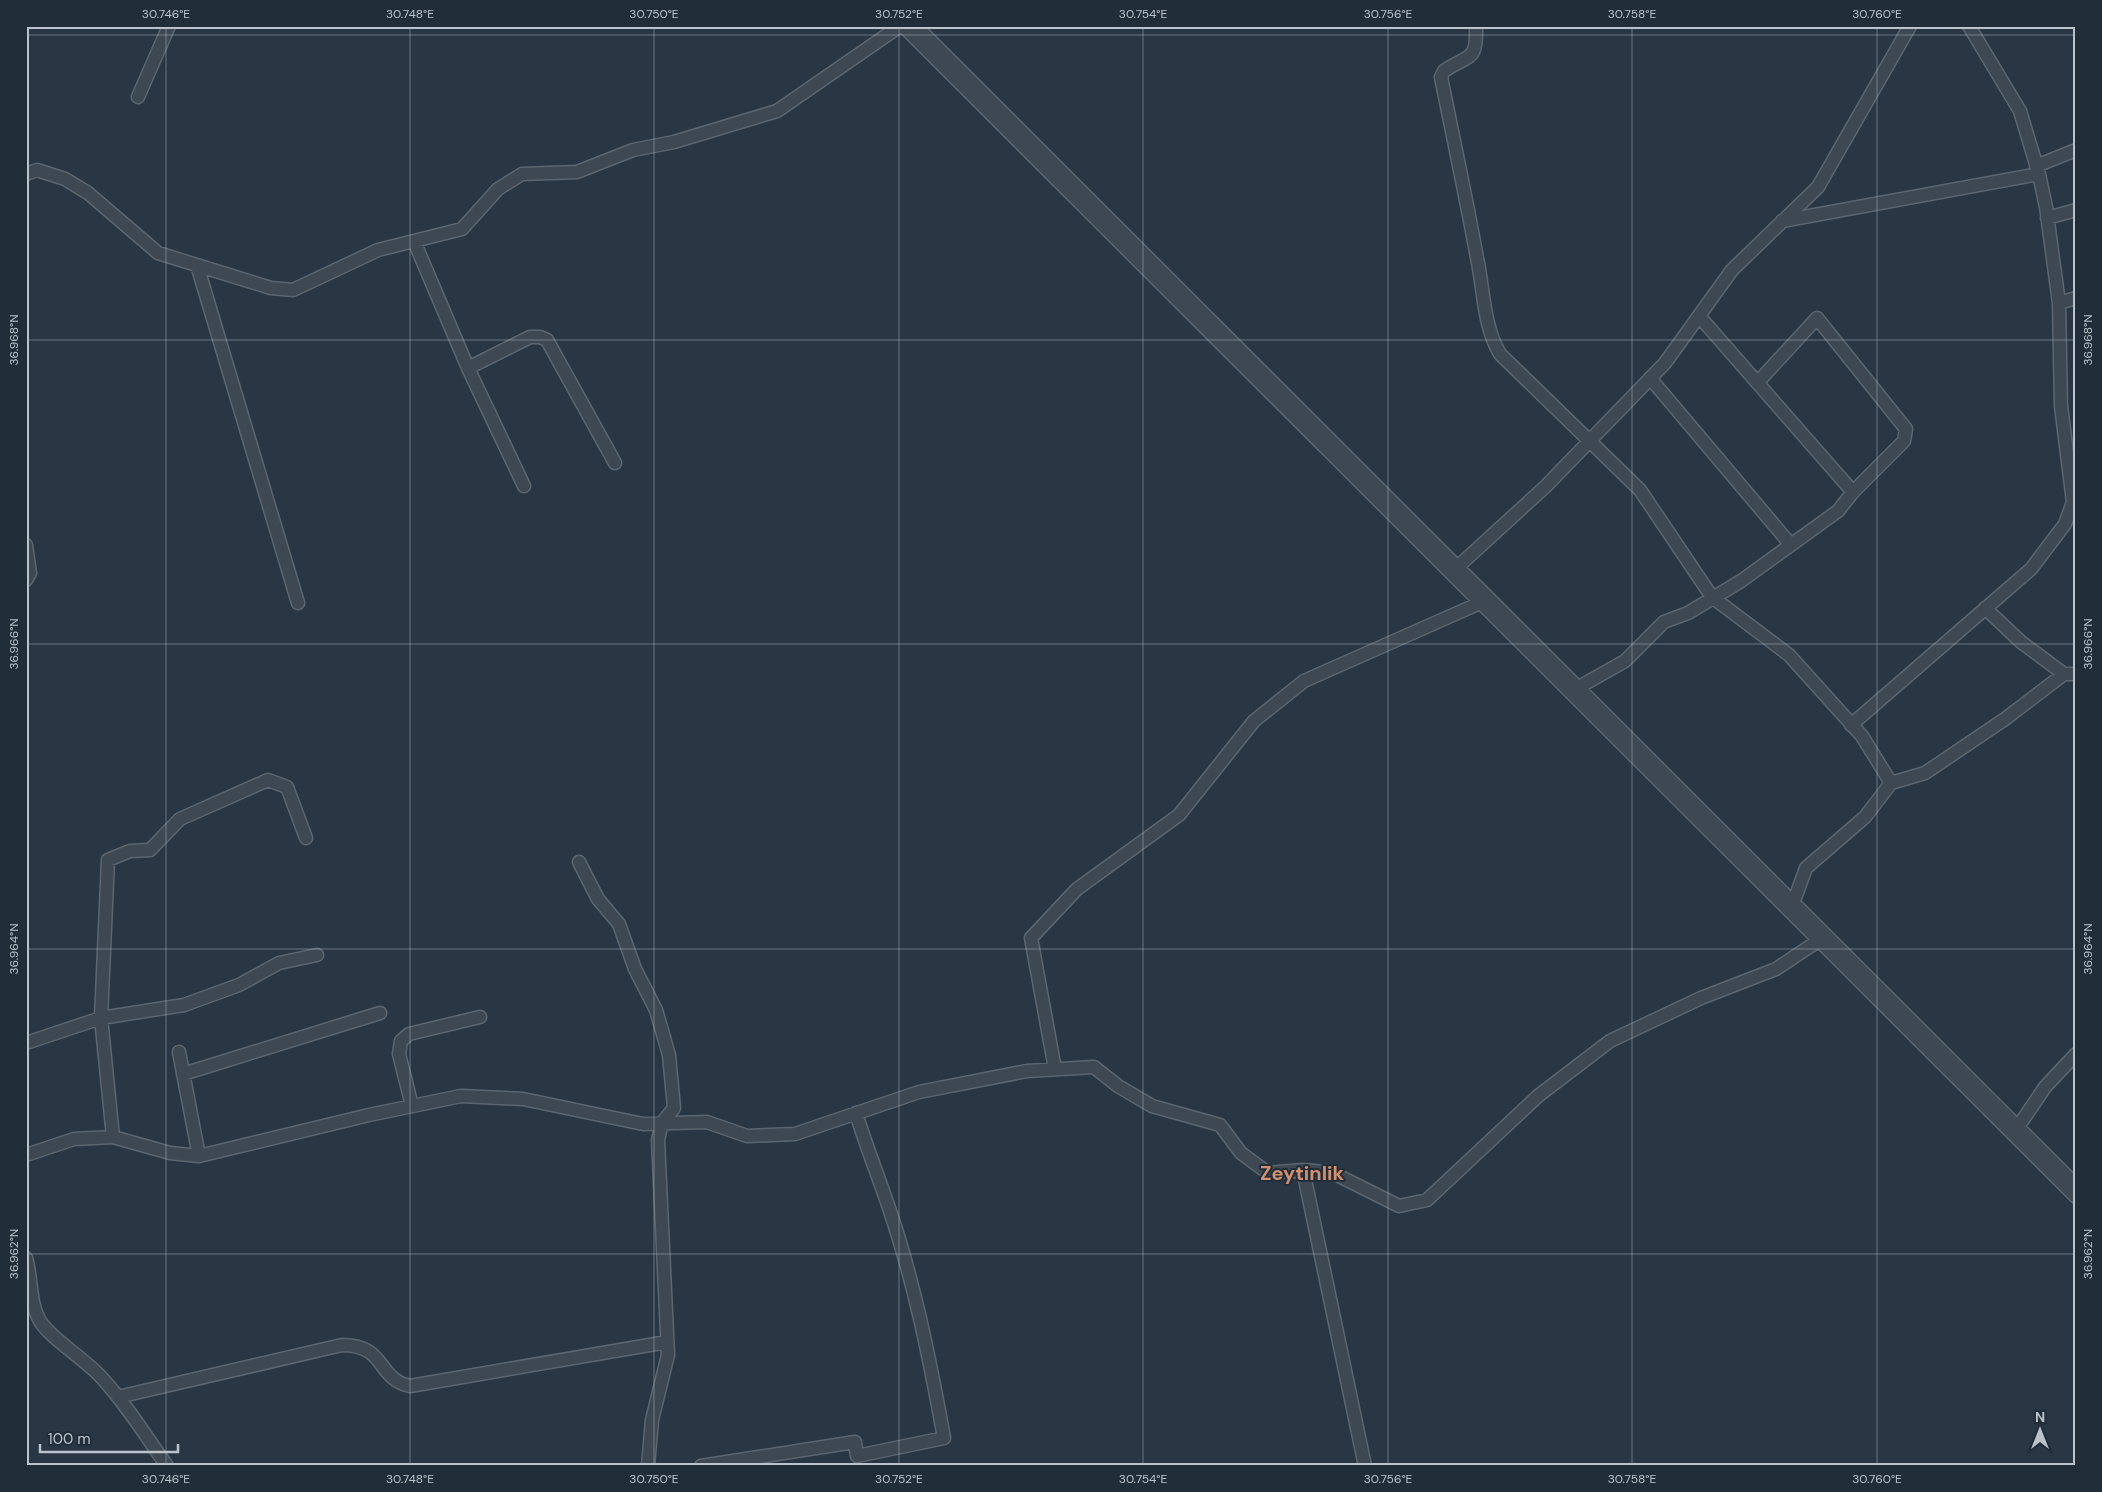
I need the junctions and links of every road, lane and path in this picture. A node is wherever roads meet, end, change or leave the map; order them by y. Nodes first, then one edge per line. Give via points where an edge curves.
1 (169, 26) edge
2 (901, 26) edge
3 (916, 26) edge
4 (1476, 26) edge
5 (1910, 26) edge
6 (1969, 26) edge
7 (138, 97) dead end
8 (2076, 150) edge
9 (2037, 170) junction
10 (26, 174) edge
11 (2076, 210) edge
12 (2047, 218) junction
13 (1782, 221) junction
14 (414, 241) junction
15 (197, 265) junction
16 (2076, 298) edge
17 (2059, 303) junction
18 (1699, 316) junction
19 (468, 368) junction
20 (1650, 378) junction
21 (1758, 382) junction
22 (1588, 441) junction
23 (615, 463) dead end
24 (524, 486) dead end
25 (1853, 492) junction
26 (26, 545) edge
27 (1791, 545) junction
28 (1455, 570) junction
29 (26, 580) edge
30 (1712, 598) junction
31 (298, 603) dead end
32 (1480, 603) junction
33 (1985, 608) junction
34 (2070, 674) edge
35 (1579, 687) junction
36 (1851, 724) junction
37 (1891, 783) junction
38 (306, 838) dead end
39 (579, 862) dead end
40 (1792, 906) junction
41 (1818, 941) junction
42 (317, 955) dead end
43 (380, 1013) dead end
44 (480, 1017) dead end
45 (101, 1018) junction
46 (26, 1042) edge
47 (179, 1052) dead end
48 (2076, 1054) edge
49 (1056, 1069) junction
50 (183, 1074) junction
51 (412, 1106) junction
52 (856, 1114) junction
53 (662, 1123) junction
54 (2018, 1127) junction
55 (113, 1137) junction
56 (26, 1155) edge
57 (200, 1156) junction
58 (1303, 1170) junction
59 (2076, 1185) edge
60 (2076, 1197) edge
61 (26, 1258) edge
62 (667, 1342) junction
63 (118, 1397) junction
64 (167, 1466) edge
65 (648, 1466) edge
66 (701, 1466) edge
67 (1365, 1466) edge

1 - 7 street
2 - 14 street via 777,111 674,142 633,150 577,172 522,174 498,189 462,228
2 - 28 street
3 - 28 street
4 - 22 street via 1473,53 1468,59 1444,70 1441,77 1488,323 1500,354
5 - 13 street via 1818,187
6 - 9 street via 2020,111
8 - 9 street
9 - 12 street
9 - 13 street
10 - 15 street via 37,170 65,179 88,193 158,253
11 - 12 street
12 - 17 street
13 - 18 street via 1732,270
14 - 15 street via 378,250 293,290 271,288
14 - 19 street
15 - 31 street
16 - 17 street
17 - 33 street via 2060,406 2074,494 2072,510 2031,568
18 - 20 street
18 - 21 street
19 - 23 street via 530,337 547,340
19 - 24 street
20 - 22 street
20 - 27 street
21 - 25 street
21 - 25 street via 1817,318 1906,430 1904,441
22 - 28 street via 1546,486
22 - 30 street via 1640,490
25 - 27 street via 1838,511
26 - 29 street via 30,573
27 - 30 street
28 - 32 street
28 - 35 street
30 - 35 street via 1688,613 1664,622 1626,661
30 - 36 street via 1789,655
32 - 40 street
32 - 49 street via 1304,681 1254,721 1179,815 1078,889 1031,938
33 - 34 street via 2021,642
33 - 36 street
34 - 37 street via 1925,773
35 - 40 street
36 - 37 street
37 - 40 street via 1865,817 1806,868
38 - 45 street via 286,787 268,780 180,819 150,850 130,850 108,860
39 - 53 street via 598,899 619,924 635,969 656,1010 669,1056 674,1108
40 - 41 street
40 - 54 street
41 - 58 street via 1776,969 1701,998 1610,1041 1538,1096 1427,1200 1399,1206 1333,1173
41 - 60 street
42 - 45 street via 279,963 239,985 184,1005
43 - 50 street
44 - 51 street via 403,1038 399,1054
45 - 46 street
45 - 55 street
47 - 50 street
48 - 54 street via 2045,1086
49 - 52 street via 1027,1071 919,1092
49 - 58 street via 1094,1066 1118,1086 1152,1106 1220,1125 1241,1153 1268,1173
50 - 57 street
51 - 53 street via 462,1096 523,1099 643,1124
51 - 57 street
52 - 53 street via 795,1134 747,1136 707,1122
52 - 66 street via 890,1211 919,1312 944,1438 857,1456 855,1442
53 - 62 street via 657,1166
54 - 59 street
55 - 56 street via 74,1139
55 - 57 street via 170,1153
58 - 67 street
61 - 63 street via 36,1313 41,1323 87,1362
62 - 63 street via 410,1386 395,1380 370,1351 360,1346 342,1345
62 - 65 street via 668,1355 652,1420
63 - 64 street

